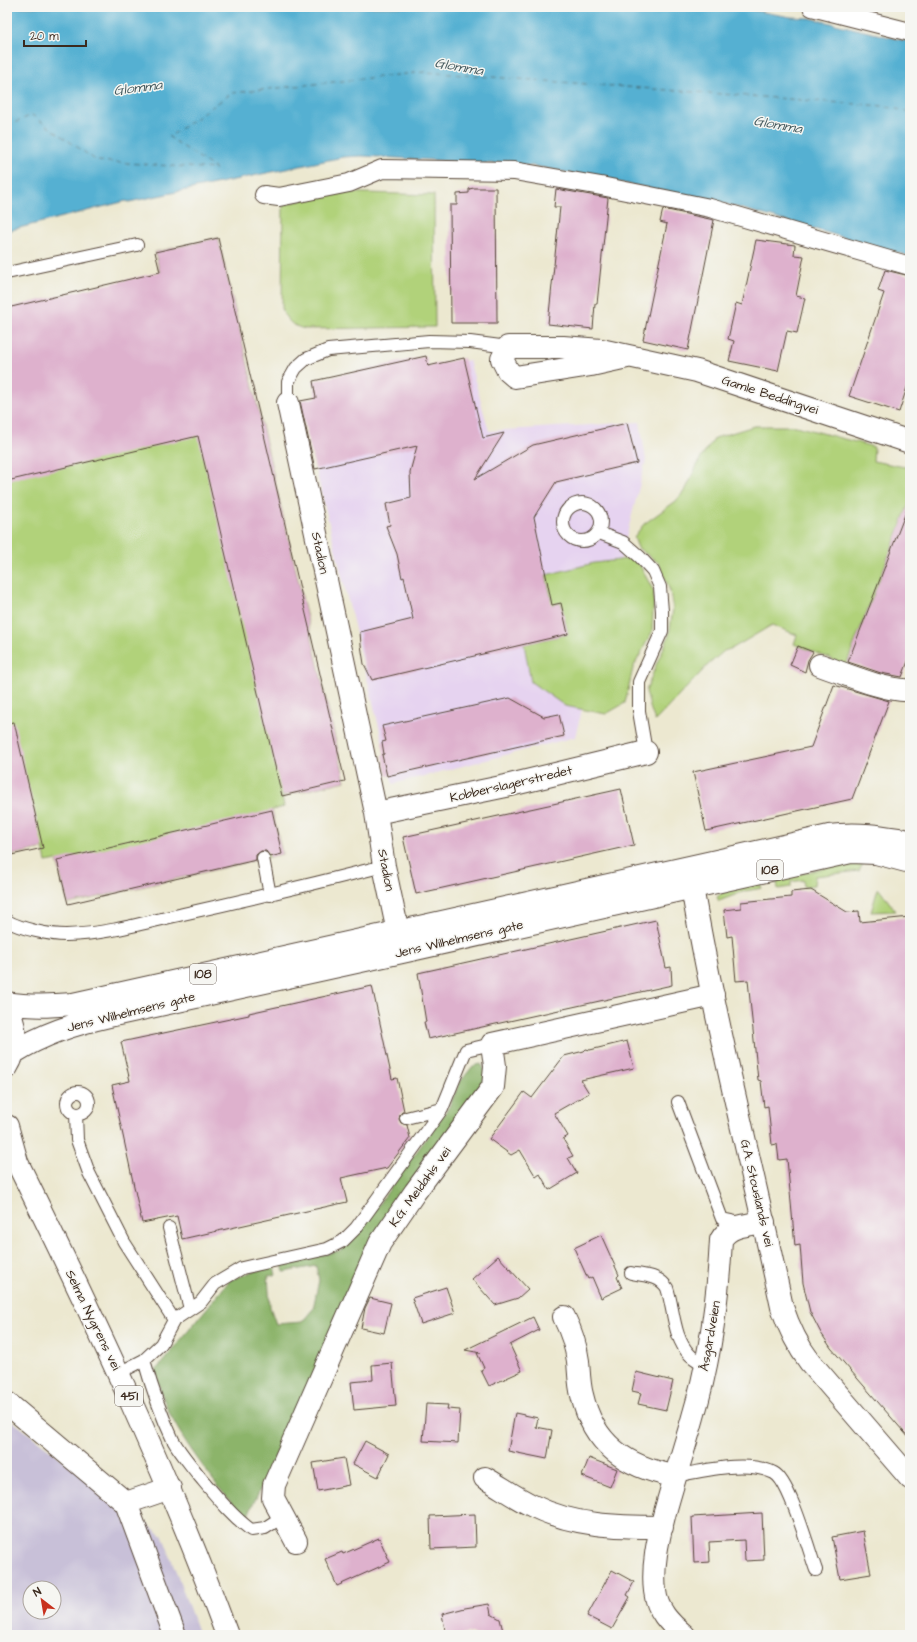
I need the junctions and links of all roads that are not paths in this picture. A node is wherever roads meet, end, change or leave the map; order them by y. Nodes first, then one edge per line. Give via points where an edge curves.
1 (812, 7) edge
2 (910, 32) edge
3 (264, 195) dead end
4 (137, 245) dead end
5 (910, 266) edge
6 (7, 273) edge
7 (508, 347) junction
8 (627, 357) junction
9 (288, 403) joint
10 (910, 442) edge
11 (599, 533) dead end
12 (820, 665) dead end
13 (910, 690) edge
14 (646, 752) joint
15 (376, 814) junction
16 (910, 841) edge
17 (263, 858) dead end
18 (910, 862) edge
19 (384, 866) junction
20 (691, 877) junction
21 (270, 895) junction
22 (7, 921) edge
23 (398, 931) junction
24 (402, 952) junction
25 (713, 995) junction
26 (7, 1002) edge
27 (7, 1010) edge
28 (492, 1044) junction
29 (10, 1060) edge
30 (678, 1102) dead end
31 (442, 1110) junction
32 (76, 1114) dead end
33 (406, 1118) dead end
34 (7, 1126) edge
35 (12, 1156) edge
36 (756, 1223) junction
37 (169, 1228) dead end
38 (631, 1273) dead end
39 (190, 1309) junction
40 (564, 1317) dead end
41 (174, 1320) junction
42 (144, 1360) junction
43 (705, 1365) junction
44 (119, 1373) junction
45 (7, 1403) edge
46 (674, 1476) junction
47 (485, 1478) dead end
48 (910, 1478) edge
49 (170, 1488) junction
50 (126, 1503) junction
51 (282, 1517) junction
52 (662, 1527) junction
53 (296, 1541) dead end
54 (816, 1570) dead end
55 (679, 1634) edge
56 (175, 1635) edge
57 (227, 1635) edge

1 - 2 street
3 - 5 street via 279,197 349,183 382,169 514,171 710,208
4 - 6 lane
7 - 8 street, Gamle Beddingvei via 601,350
7 - 8 street, Gamle Beddingvei via 502,359 508,371 515,377
7 - 9 lane, Stadion via 470,342 429,341 328,350 306,359 296,368 288,382
8 - 10 street, Gamle Beddingvei via 701,372
9 - 15 street, Stadion
11 - 14 lane via 623,542 640,557 653,571 660,587 662,631 639,682 639,711
12 - 13 street via 888,688
14 - 15 street, Kobberslagerstredet
15 - 19 street, Stadion
16 - 20 street, Jens Wilhelmsens gate / 108 via 877,835 842,834
17 - 21 lane
18 - 20 street, Jens Wilhelmsens gate / 108 via 876,853 851,852
19 - 21 lane
19 - 23 street, Stadion
20 - 23 street, Jens Wilhelmsens gate / 108
20 - 24 street, Jens Wilhelmsens gate / 108
20 - 25 street, G.A. Stouslands vei via 695,912
21 - 22 lane via 97,933 64,935
23 - 24 street, Stadion
23 - 26 street, Jens Wilhelmsens gate / 108 via 73,1004 44,1007
24 - 29 street, Jens Wilhelmsens gate / 108 via 87,1021 31,1042
25 - 28 street
25 - 36 street, G.A. Stouslands vei
27 - 29 street, 108 via 14,1026 15,1040
28 - 31 lane via 466,1050
28 - 51 street, K.G. Meldahls vei via 495,1066 493,1088 380,1243 274,1485 273,1498
30 - 36 lane via 722,1219
31 - 33 lane
31 - 39 lane via 356,1228 343,1241 327,1249 242,1268 215,1284 201,1302
32 - 41 lane via 77,1140 89,1173 124,1242
34 - 35 street, Selma Nygrens vei / 451
35 - 44 street, Selma Nygrens vei / 451
36 - 43 street, Åsgårdveien via 731,1229 721,1240 717,1297
36 - 48 street, G.A. Stouslands vei via 793,1337 810,1362
37 - 39 lane
38 - 43 lane via 659,1278 664,1283 683,1346 690,1356
39 - 41 lane
40 - 46 street via 574,1343 581,1393 592,1425 612,1450 624,1459
41 - 42 lane via 160,1344
42 - 44 lane
42 - 51 lane via 174,1440 191,1466 224,1505 251,1530 265,1528
43 - 46 street, Åsgårdveien via 694,1416
44 - 49 street, Selma Nygrens vei / 451
45 - 50 street
46 - 52 street, Åsgårdveien
46 - 54 lane via 749,1467 774,1473 788,1491
47 - 52 street via 533,1506 574,1521 617,1527
49 - 50 street
49 - 57 street, Selma Nygrens vei / 451
50 - 56 street
51 - 53 street, K.G. Meldahls vei
52 - 55 street, Åsgårdveien via 656,1561 655,1592 661,1610

